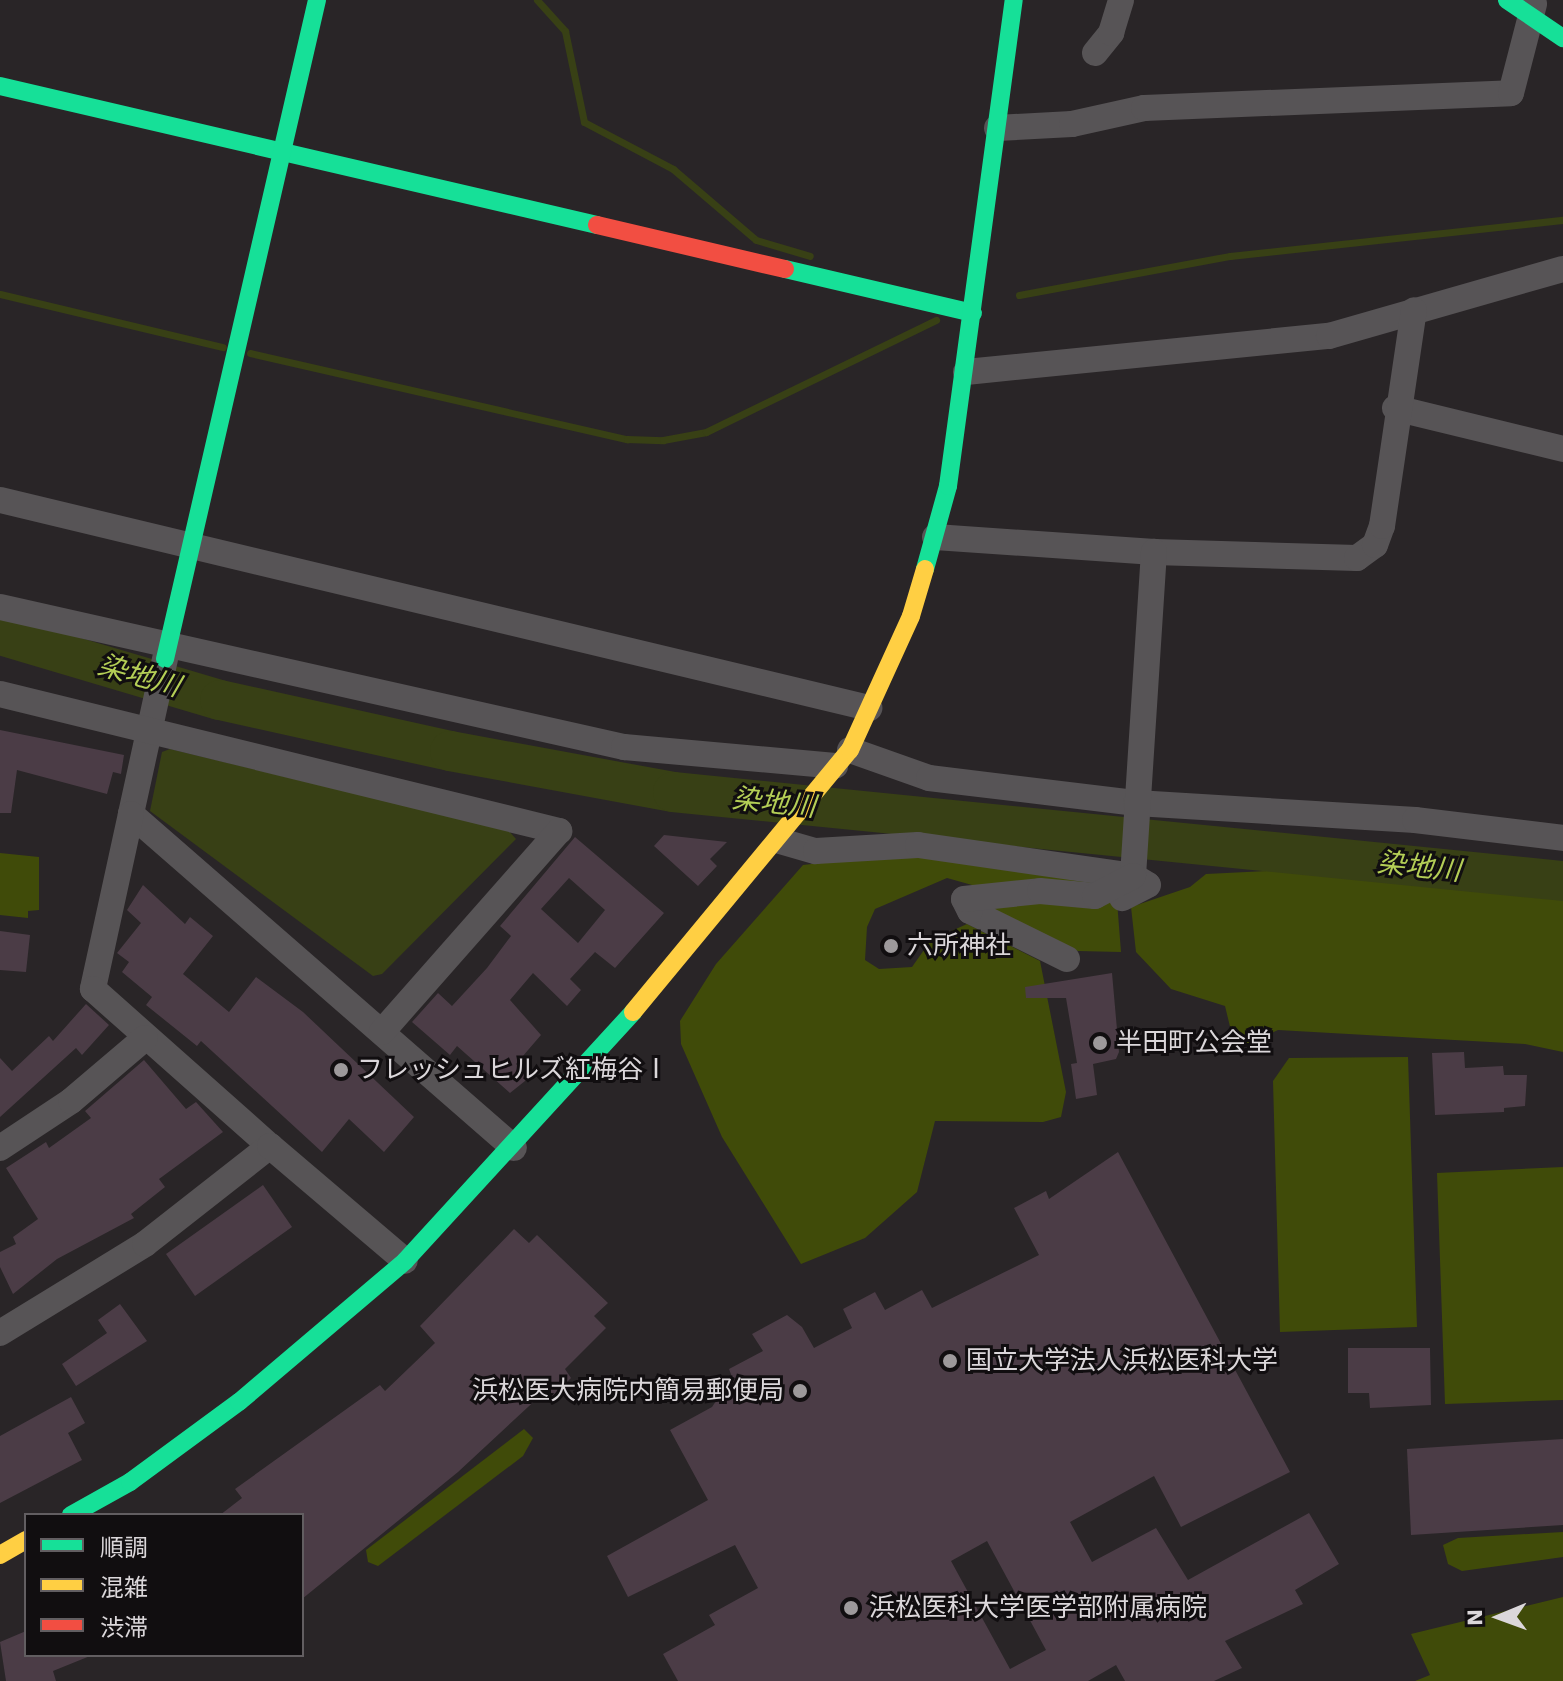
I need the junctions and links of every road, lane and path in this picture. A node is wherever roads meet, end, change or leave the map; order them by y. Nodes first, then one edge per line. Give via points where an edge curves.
1 (317, 0) edge
2 (1014, 0) edge
3 (1121, 0) edge
4 (1507, 0) edge
5 (1533, 7) edge
6 (1563, 38) edge
7 (1095, 53) dead end
8 (0, 86) edge
9 (997, 128) junction
10 (282, 151) junction
11 (1563, 269) edge
12 (1414, 310) junction
13 (973, 313) junction
14 (966, 372) junction
15 (1395, 408) junction
16 (1563, 449) edge
17 (0, 500) edge
18 (935, 537) junction
19 (189, 548) junction
20 (1154, 552) junction
21 (0, 607) edge
22 (167, 653) junction
23 (0, 694) edge
24 (869, 708) junction
25 (152, 721) junction
26 (836, 766) junction
27 (1135, 807) junction
28 (131, 814) junction
29 (1563, 838) edge
30 (780, 841) junction
31 (1129, 880) junction
32 (1067, 959) dead end
33 (382, 1032) junction
34 (145, 1038) junction
35 (270, 1146) junction
36 (0, 1148) edge
37 (514, 1148) junction
38 (405, 1261) junction
39 (0, 1333) edge
40 (75, 1513) edge
41 (24, 1541) edge
42 (0, 1555) edge

1 - 10 street
2 - 9 street
3 - 7 street via 1111,33
4 - 5 street
5 - 6 street
5 - 9 street via 1511,93 1144,108 1082,123
8 - 10 street
9 - 13 street
10 - 13 street
10 - 19 street
11 - 12 street
12 - 14 street via 1329,336
12 - 15 street
13 - 14 street
14 - 18 street
15 - 16 street
15 - 20 street via 1382,526 1375,545 1357,558
17 - 19 street
18 - 20 street
18 - 24 street via 911,616
19 - 22 street
19 - 24 street
20 - 27 street
21 - 22 street
22 - 25 street
22 - 26 street via 624,747
23 - 25 street
24 - 26 street
25 - 28 street
25 - 33 street via 559,831
26 - 27 street
26 - 30 street
27 - 29 street via 1415,820
27 - 31 street
28 - 33 street
28 - 34 street via 93,989
30 - 31 street via 816,851 918,845
30 - 37 street
31 - 32 street via 1095,896 1040,891 964,899 970,911
33 - 37 street
34 - 35 street
34 - 36 street via 71,1101
35 - 38 street
35 - 39 street via 145,1244
37 - 38 street
38 - 40 street via 239,1402 130,1482
41 - 42 street

